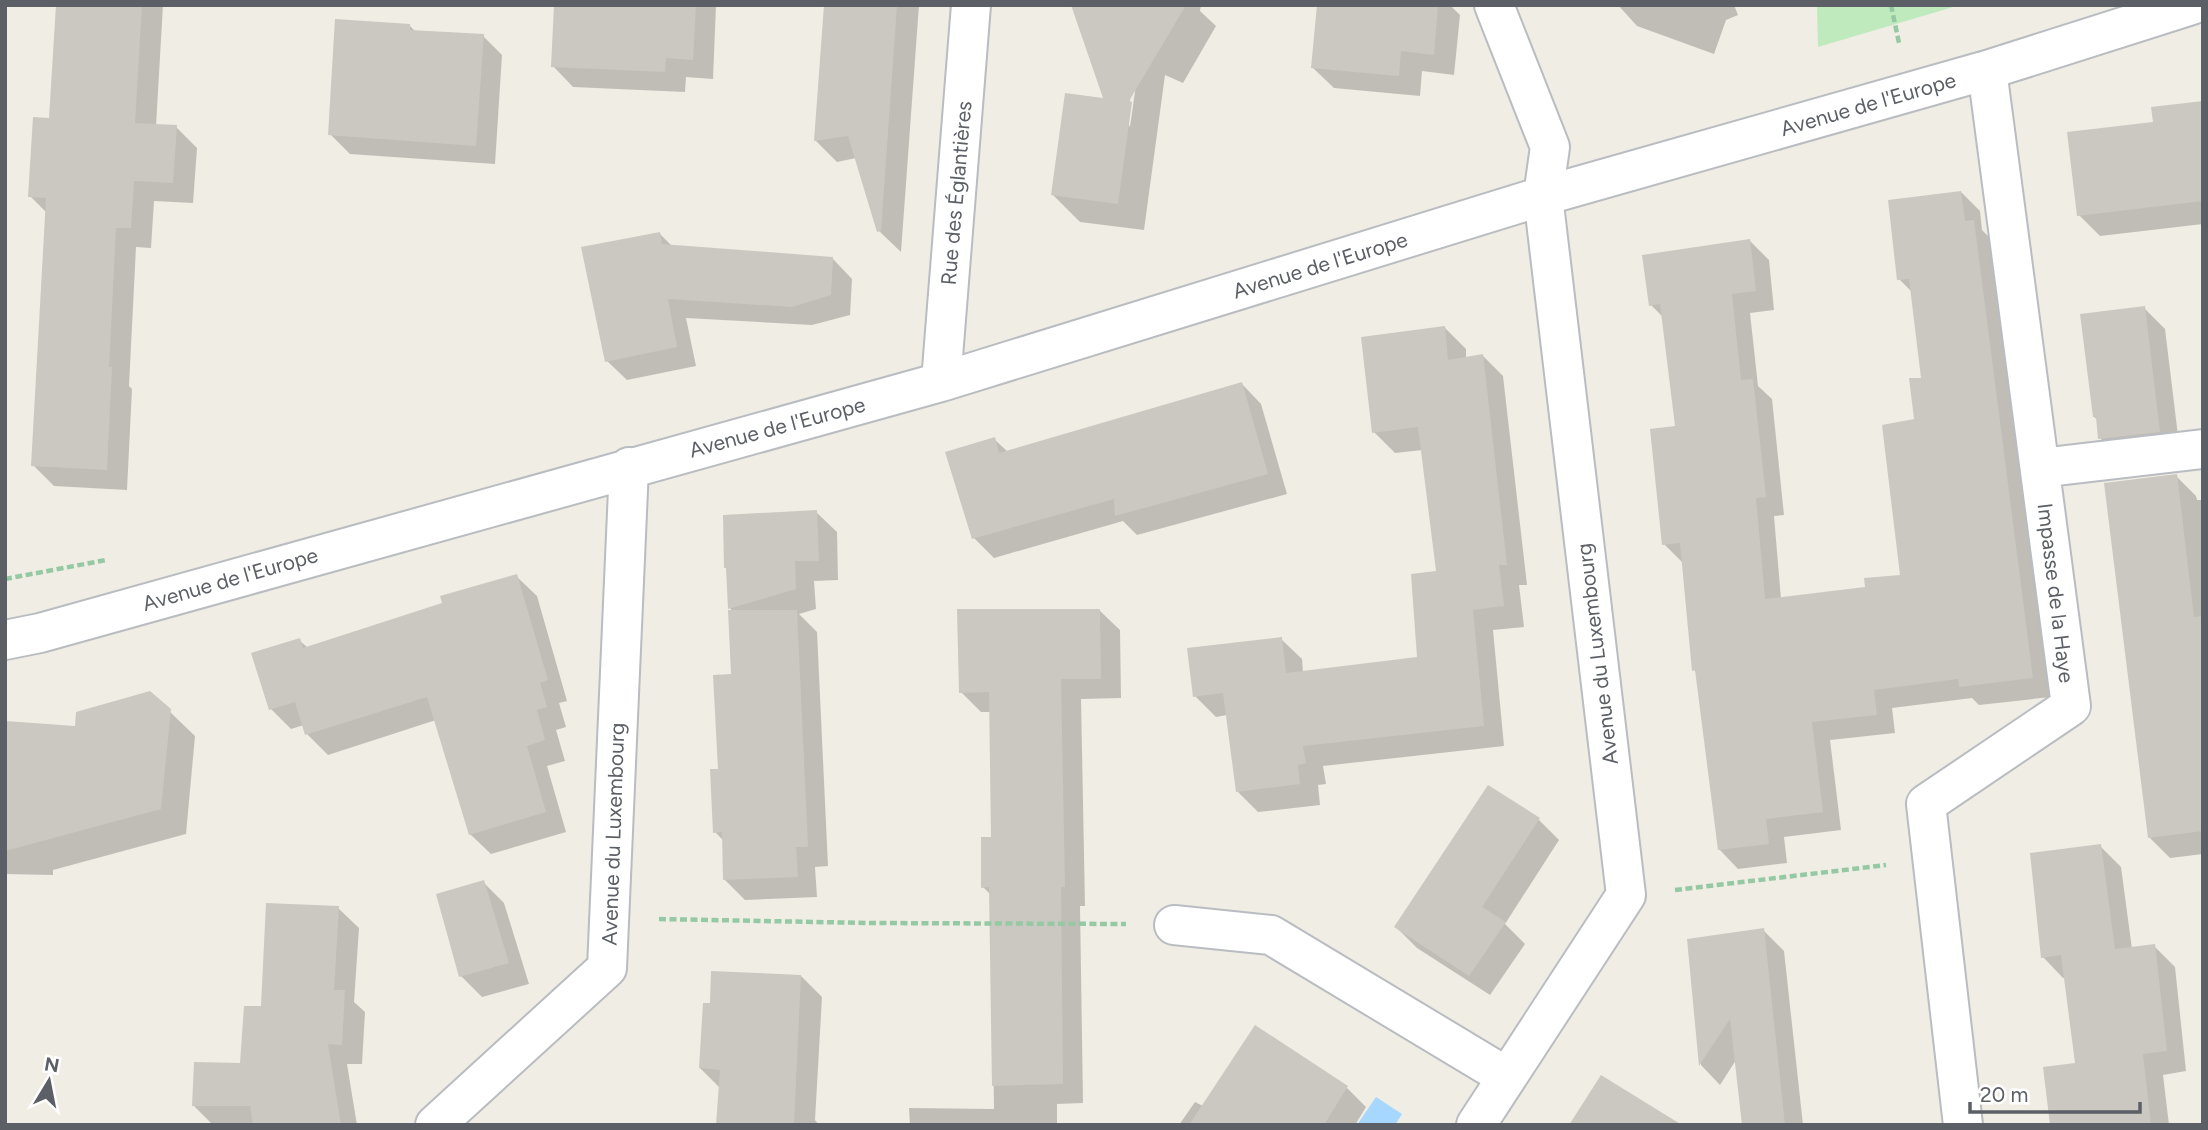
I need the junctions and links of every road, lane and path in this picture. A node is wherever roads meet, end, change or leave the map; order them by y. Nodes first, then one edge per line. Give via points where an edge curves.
1 (971, 5) edge
2 (1494, 5) edge
3 (2192, 5) edge
4 (1912, 39) dead end
5 (1899, 43) dead end
6 (1987, 70) junction
7 (1543, 196) junction
8 (941, 382) junction
9 (2203, 449) edge
10 (629, 467) junction
11 (2040, 468) junction
12 (114, 559) dead end
13 (5, 579) edge
14 (5, 640) edge
15 (1932, 859) junction
16 (1626, 895) junction
17 (609, 918) junction
18 (1174, 925) joint
19 (1507, 1077) junction
20 (435, 1125) edge
21 (1476, 1125) edge
22 (1962, 1125) edge

1 - 8 street, Rue des Églantières
2 - 7 street via 1550,147
3 - 6 street, Avenue de l'Europe
4 - 5 path
6 - 7 street, Avenue de l'Europe
6 - 11 street, Impasse de la Haye
7 - 8 street, Avenue de l'Europe
7 - 16 street, Avenue du Luxembourg
8 - 10 street, Avenue de l'Europe
9 - 11 street
10 - 14 street, Avenue de l'Europe
10 - 17 street, Avenue du Luxembourg
11 - 15 street, Impasse de la Haye via 2071,706 1926,804
12 - 13 path
15 - 16 path
15 - 22 street, Impasse de la Haye
16 - 19 street
17 - 18 path
17 - 20 street, Avenue du Luxembourg via 607,968
18 - 19 street via 1271,935
19 - 21 street

